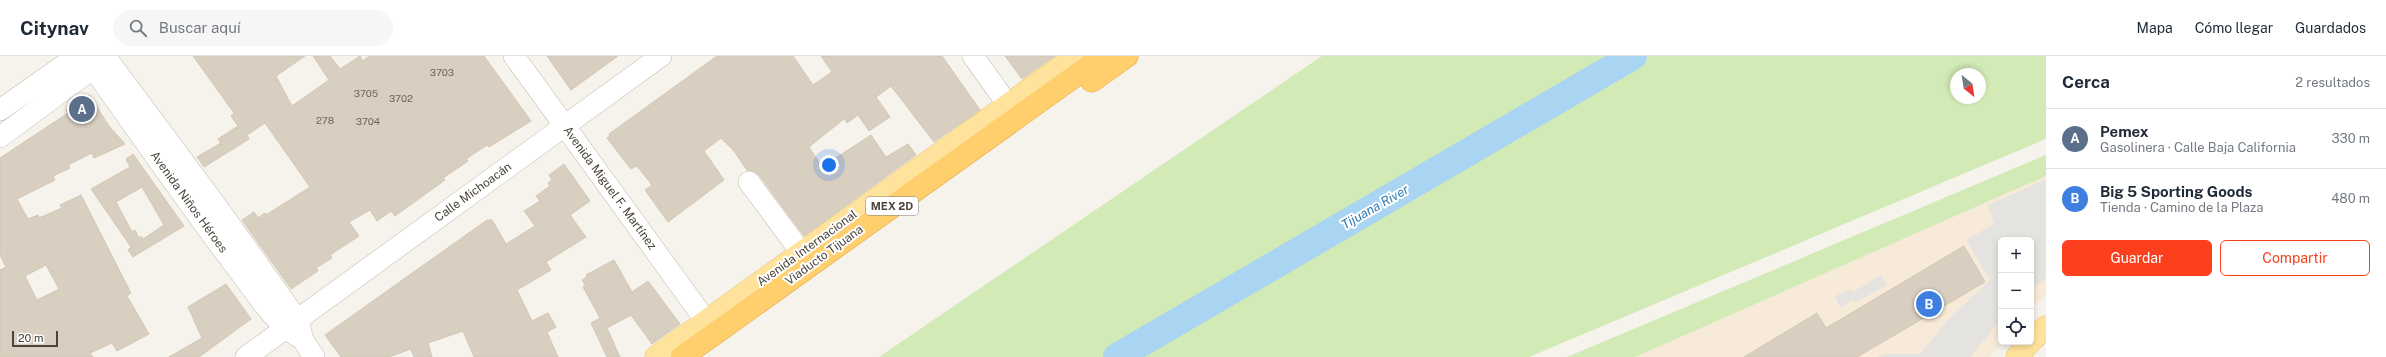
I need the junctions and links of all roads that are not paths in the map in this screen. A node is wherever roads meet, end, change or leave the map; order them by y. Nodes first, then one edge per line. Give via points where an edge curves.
1 (514, 56) edge
2 (661, 56) edge
3 (973, 56) edge
4 (1076, 56) edge
5 (1093, 56) edge
6 (1103, 56) edge
7 (1116, 56) edge
8 (1127, 56) edge
9 (96, 58) edge
10 (1008, 105) junction
11 (0, 110) edge
12 (564, 125) junction
13 (0, 137) edge
14 (750, 182) dead end
15 (224, 215) junction
16 (206, 227) junction
17 (801, 252) junction
18 (706, 321) junction
19 (2046, 327) edge
20 (296, 330) junction
21 (2034, 338) edge
22 (2027, 345) edge
23 (246, 357) edge
24 (314, 357) edge
25 (656, 357) edge
26 (673, 357) edge
27 (682, 357) edge
28 (697, 357) edge
29 (708, 357) edge
30 (2017, 357) edge

1 - 12 street, Avenida Miguel F. Martínez
2 - 12 street, Calle Michoacán
3 - 10 street
4 - 10 main road, Avenida Internacional
5 - 26 highway, Avenida Internacional
6 - 27 highway, Viaducto Tijuana / MEX 2D
7 - 28 highway, Viaducto Tijuana / MEX 2D
8 - 29 highway
9 - 11 street
9 - 13 street
9 - 15 street, Avenida Niños Héroes
9 - 16 street, Avenida Niños Héroes
10 - 17 main road, Avenida Internacional
12 - 18 street, Avenida Miguel F. Martínez
12 - 20 street, Calle Michoacán
14 - 17 street
15 - 16 street
15 - 20 street, Avenida Niños Héroes
16 - 20 street, Avenida Niños Héroes
17 - 18 main road, Avenida Internacional
18 - 25 main road, Avenida Internacional
19 - 21 main road
20 - 23 street, Calle Michoacán
20 - 24 street, Avenida Niños Héroes
22 - 30 main road

